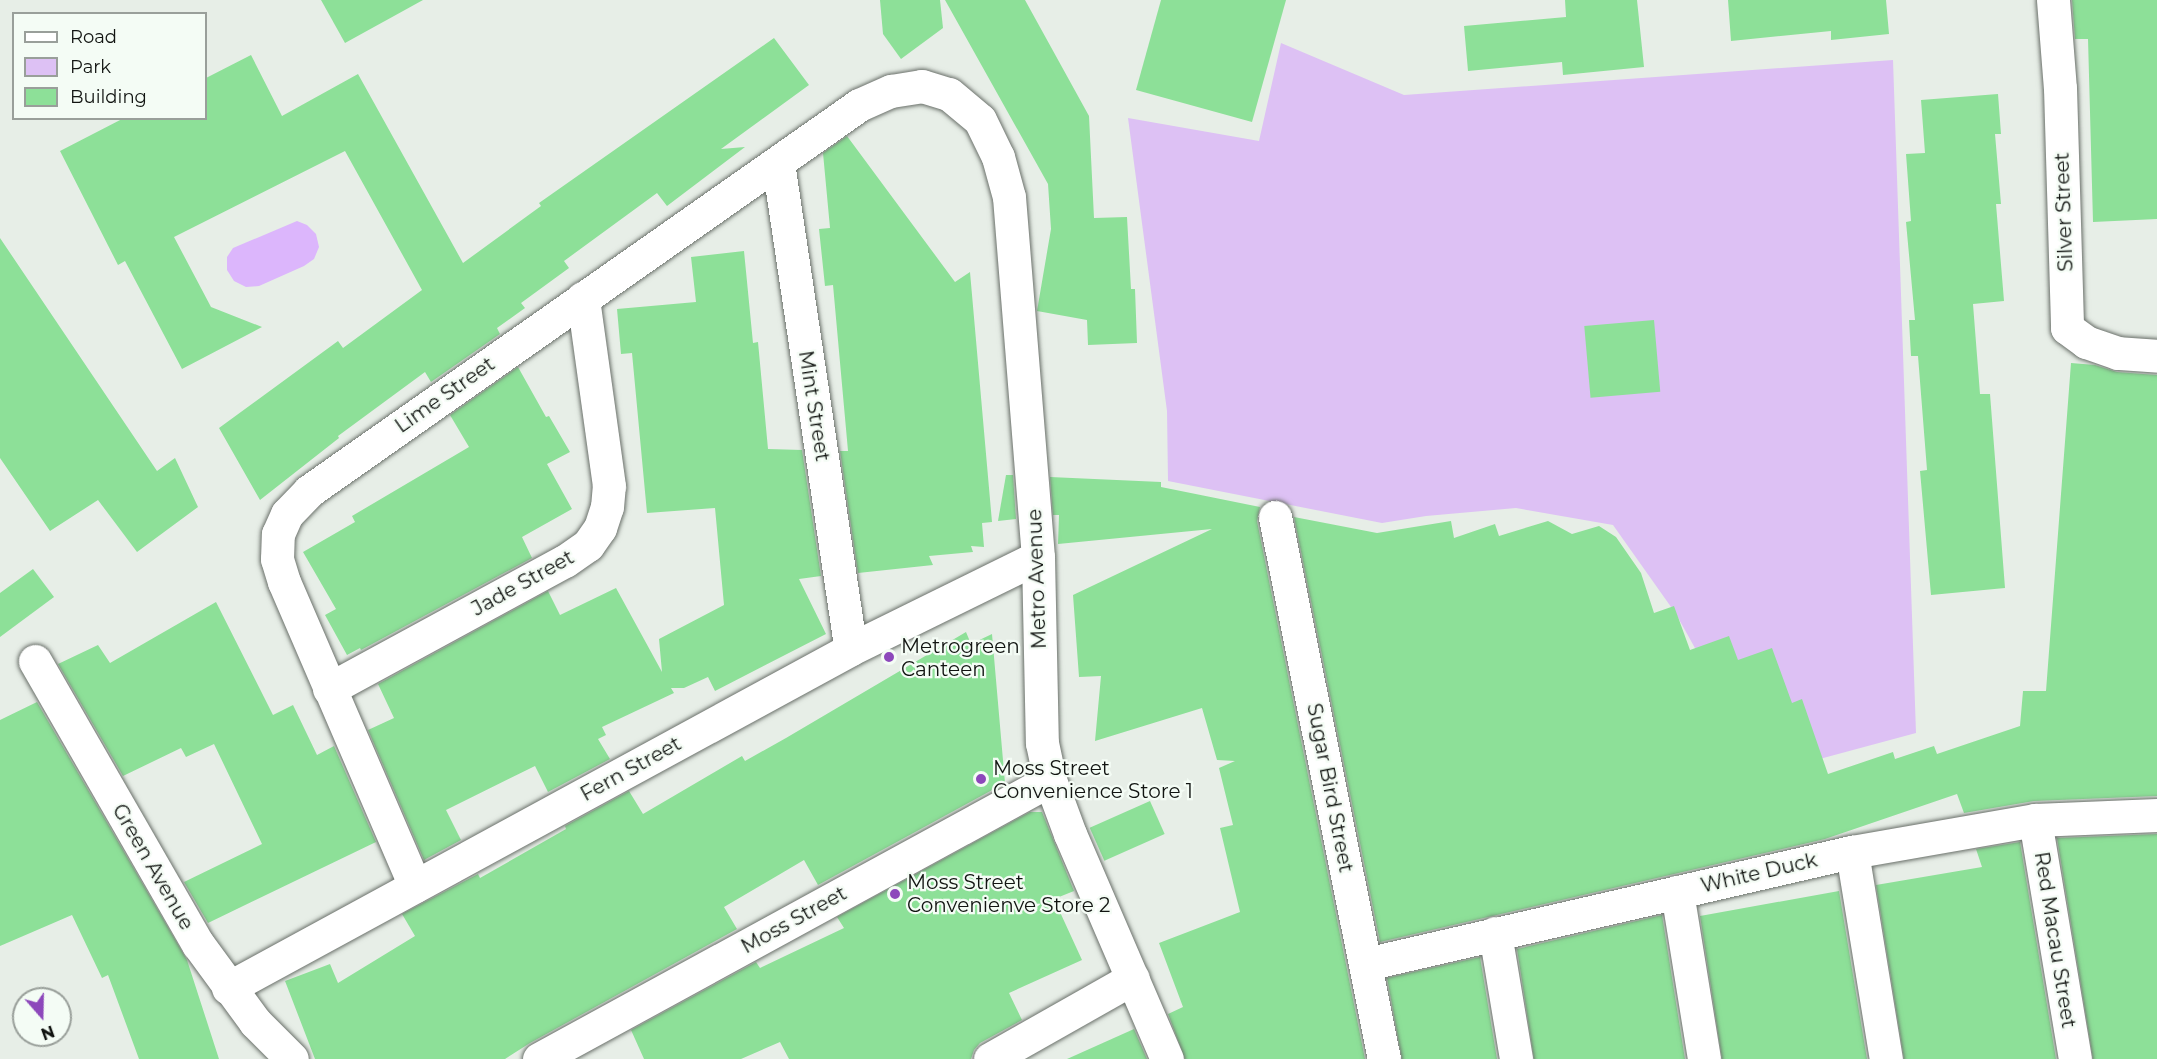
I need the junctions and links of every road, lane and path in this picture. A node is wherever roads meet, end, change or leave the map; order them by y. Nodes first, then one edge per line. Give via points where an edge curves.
1 (2053, 0) edge
2 (950, 94) joint
3 (778, 163) junction
4 (583, 298) junction
5 (2157, 356) edge
6 (1275, 517) dead end
7 (1038, 557) junction
8 (851, 649) junction
9 (35, 661) dead end
10 (329, 689) junction
11 (1050, 780) junction
12 (2157, 815) edge
13 (2035, 820) junction
14 (1852, 852) junction
15 (415, 886) junction
16 (1677, 892) junction
17 (1495, 933) junction
18 (1366, 964) junction
19 (1133, 978) junction
20 (228, 988) junction
21 (292, 1059) edge
22 (539, 1059) edge
23 (990, 1059) edge
24 (1167, 1059) edge
25 (1384, 1059) edge
26 (1515, 1059) edge
27 (1704, 1059) edge
28 (1886, 1059) edge
29 (2075, 1059) edge

1 - 5 street, Silver Street via 2060,88 2067,328 2086,342 2118,353
2 - 3 street, Lime Street via 922,86 891,91 859,105
2 - 7 street, Metro Avenue via 980,120 998,157 1009,197
3 - 4 street, Lime Street
3 - 8 street, Mint Street
4 - 10 street, Jade Street via 609,486 600,528 588,545 565,561
4 - 10 street, Lime Street via 309,491 287,514 278,534 277,559
6 - 18 street, Sugar Bird Street
7 - 8 street, Fern Street
7 - 11 street, Metro Avenue via 1042,743
8 - 15 street, Fern Street
9 - 20 street, Green Avenue via 171,902
10 - 15 street, Lime Street
11 - 19 street, Metro Avenue
11 - 22 street, Moss Street
12 - 13 street, White Duck
13 - 14 street, White Duck
13 - 29 street, Red Macau Street
14 - 16 street, White Duck
14 - 28 street
15 - 20 street, Fern Street
16 - 17 street, White Duck
16 - 27 street
17 - 18 street, White Duck
17 - 26 street
18 - 25 street, Sugar Bird Street
19 - 23 street
19 - 24 street, Metro Avenue
20 - 21 street, Green Avenue

